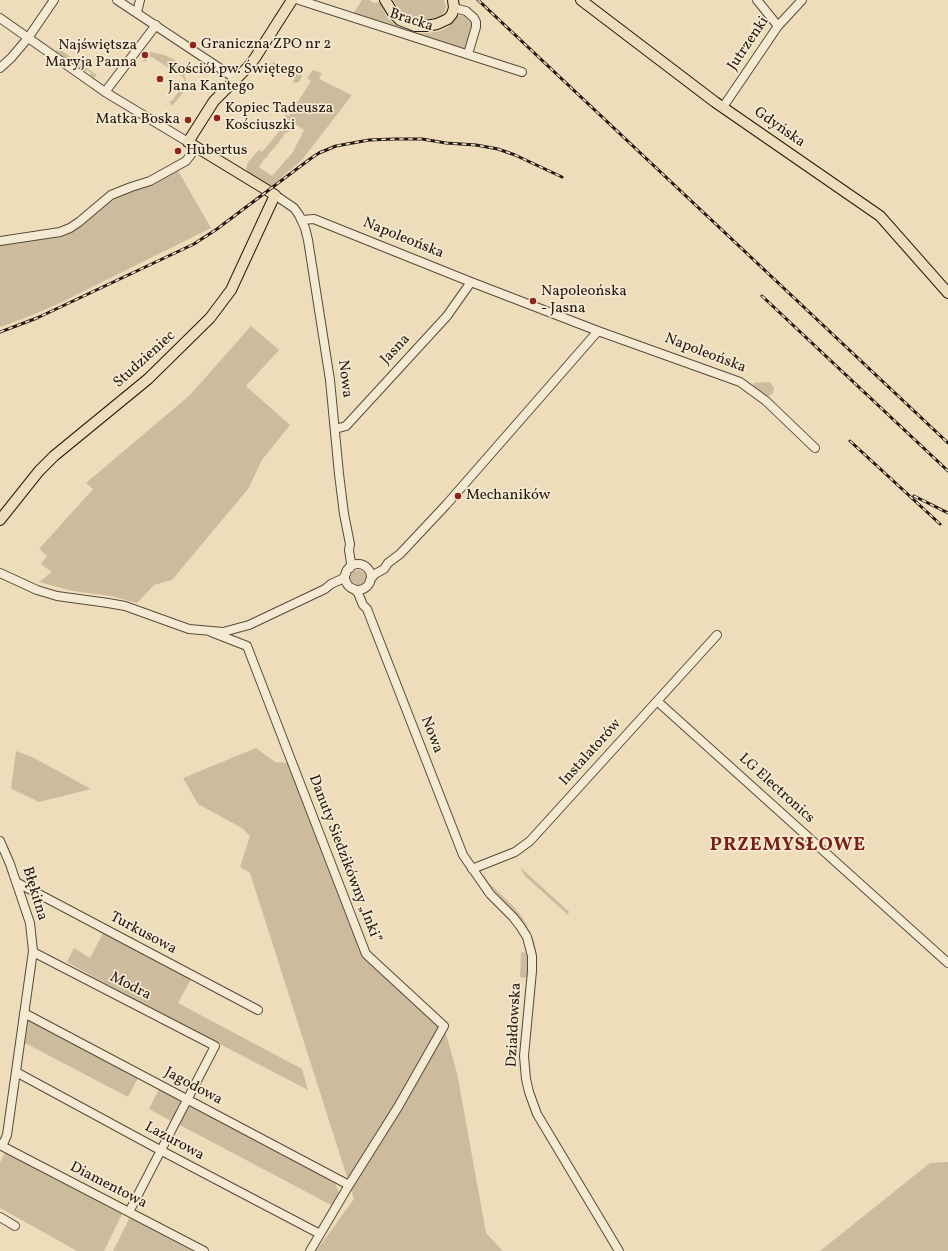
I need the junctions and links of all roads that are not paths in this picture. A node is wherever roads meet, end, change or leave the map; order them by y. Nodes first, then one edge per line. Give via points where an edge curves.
1 (54, 0) edge
2 (117, 0) edge
3 (140, 0) edge
4 (292, 0) edge
5 (300, 0) edge
6 (385, 0) edge
7 (581, 0) edge
8 (757, 0) edge
9 (802, 0) edge
10 (453, 4) edge
11 (137, 12) junction
12 (0, 18) edge
13 (156, 25) junction
14 (778, 26) junction
15 (28, 38) junction
16 (468, 54) junction
17 (0, 68) edge
18 (522, 72) dead end
19 (236, 79) junction
20 (105, 92) junction
21 (723, 107) junction
22 (192, 145) junction
23 (275, 195) junction
24 (302, 220) junction
25 (0, 241) edge
26 (471, 282) junction
27 (948, 293) edge
28 (598, 331) junction
29 (335, 429) junction
30 (815, 448) dead end
31 (0, 520) edge
32 (350, 544) junction
33 (388, 563) junction
34 (360, 565) junction
35 (368, 570) junction
36 (348, 571) junction
37 (0, 573) edge
38 (368, 583) junction
39 (351, 588) junction
40 (325, 589) junction
41 (367, 609) junction
42 (211, 632) junction
43 (717, 635) dead end
44 (657, 701) junction
45 (0, 841) edge
46 (472, 869) junction
47 (16, 882) junction
48 (33, 952) junction
49 (948, 963) edge
50 (258, 1010) dead end
51 (24, 1013) junction
52 (16, 1072) junction
53 (187, 1099) junction
54 (0, 1145) edge
55 (160, 1150) junction
56 (349, 1185) junction
57 (128, 1212) junction
58 (0, 1217) edge
59 (15, 1226) dead end
60 (320, 1234) junction
61 (204, 1251) edge
62 (310, 1251) edge
63 (619, 1251) edge

1 - 15 street
2 - 11 street
3 - 11 street
4 - 19 main road via 255,58
5 - 16 street, Bracka
6 - 10 main road via 400,20 415,26 432,26 448,19 452,14
7 - 21 main road, Gdyńska
8 - 14 street
9 - 14 street, Jutrzenki
10 - 16 street, Bracka via 466,11 476,22
11 - 13 street
12 - 15 street
13 - 19 street
13 - 20 street
14 - 21 street, Jutrzenki
15 - 17 street
15 - 20 street
16 - 18 street, Bracka
19 - 22 main road via 214,101
20 - 22 street
21 - 27 main road, Gdyńska via 880,216
22 - 23 main road
22 - 25 street via 186,161 150,181 111,195 70,228 60,232
23 - 24 street via 294,208
23 - 31 main road, Studzieniec via 231,290 210,318 148,379 54,456 34,476
24 - 26 street, Napoleońska via 314,219
24 - 29 street, Nowa via 308,240
26 - 28 street, Napoleońska
26 - 29 street, Jasna via 447,316 346,426
28 - 30 street, Napoleońska via 740,382 766,401
28 - 33 street via 446,505 400,554
29 - 32 street, Nowa via 344,514
32 - 34 street, Nowa
32 - 36 street, Nowa via 351,563
33 - 35 street
33 - 38 street
34 - 35 street
34 - 36 street via 353,566
35 - 38 street
36 - 39 street via 346,582
36 - 40 street via 342,579
37 - 42 street via 57,596 124,606 189,629
38 - 39 street via 361,590
38 - 41 street, Nowa
39 - 40 street
39 - 41 street, Nowa via 358,593
40 - 42 street via 249,625 230,632
41 - 46 street, Nowa via 455,836
42 - 56 street, Danuty Siedzikówny „Inki” via 247,646 366,954 444,1026 398,1107
43 - 44 street, Instalatorów
44 - 46 street, Instalatorów via 530,841 515,852
44 - 49 street, LG Electronics
45 - 47 street, Błękitna
46 - 63 street, Działdowska via 527,937 532,956 532,971 524,1056 526,1079 538,1114
47 - 48 street, Błękitna via 30,923
47 - 50 street, Turkusowa
48 - 51 street, Błękitna
48 - 53 street, Modra via 215,1046
51 - 52 street, Błękitna
51 - 53 street, Jagodowa
52 - 54 street, Błękitna via 7,1135
52 - 55 street, Lazurowa
53 - 55 street
53 - 56 street, Jagodowa
54 - 57 street, Diamentowa
55 - 57 street
55 - 60 street, Lazurowa
56 - 60 street, Danuty Siedzikówny „Inki”
57 - 61 street, Diamentowa
58 - 59 street
60 - 62 street, Danuty Siedzikówny „Inki”

